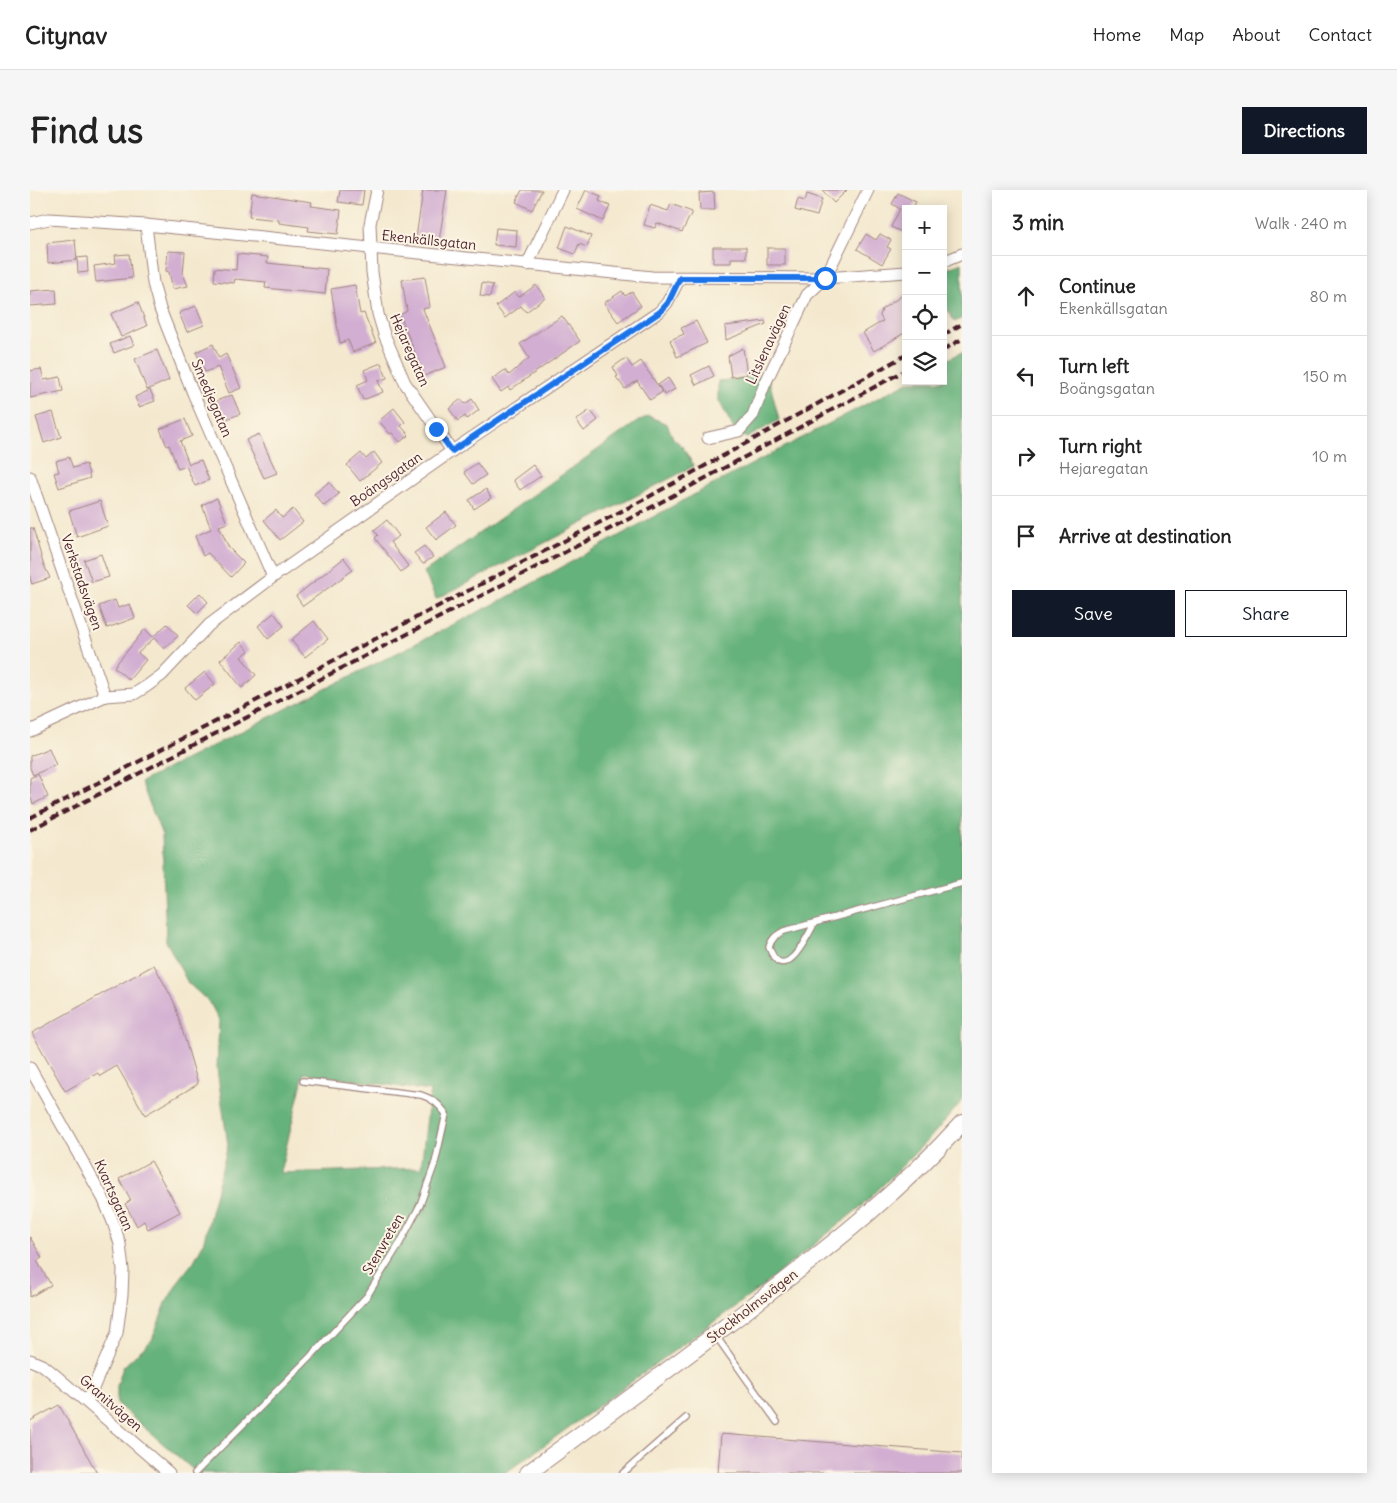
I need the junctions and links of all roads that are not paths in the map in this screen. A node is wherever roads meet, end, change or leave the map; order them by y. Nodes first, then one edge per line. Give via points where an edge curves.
1 (377, 190) edge
2 (563, 190) edge
3 (868, 190) edge
4 (30, 223) edge
5 (146, 225) junction
6 (372, 249) junction
7 (962, 254) edge
8 (947, 260) edge
9 (527, 265) junction
10 (902, 272) edge
11 (680, 278) junction
12 (825, 278) junction
13 (708, 438) dead end
14 (452, 451) junction
15 (30, 477) edge
16 (273, 577) junction
17 (105, 696) junction
18 (30, 731) edge
19 (962, 883) edge
20 (814, 924) junction
21 (30, 1068) edge
22 (303, 1081) dead end
23 (962, 1123) edge
24 (715, 1335) junction
25 (30, 1360) edge
26 (88, 1402) junction
27 (686, 1418) dead end
28 (778, 1422) dead end
29 (169, 1473) edge
30 (195, 1473) edge
31 (528, 1473) edge
32 (624, 1473) edge

1 - 6 street, Hejaregatan via 370,224
2 - 9 street
3 - 12 street, Litslenavägen
4 - 5 street, Ekenkällsgatan via 49,219
5 - 6 street, Ekenkällsgatan
5 - 16 street, Smedjegatan via 153,283 160,309
6 - 9 street, Ekenkällsgatan
6 - 14 street, Hejaregatan via 374,295 384,334 405,382
7 - 8 street
9 - 11 street, Ekenkällsgatan
10 - 12 street, Ekenkällsgatan
11 - 12 street, Ekenkällsgatan
11 - 14 street, Boängsgatan via 660,312
12 - 13 street, Litslenavägen via 807,295 753,415 739,431
14 - 16 street, Boängsgatan
15 - 17 street, Verkstadsvägen
16 - 17 street, Boängsgatan via 208,625 162,675 147,686 134,694
17 - 18 street
19 - 20 lane
20 - 20 lane via 796,955 789,961 775,959 769,947 776,935
21 - 26 street, Kvartsgatan via 102,1198 120,1244 123,1270 117,1333
22 - 30 lane, Stenvreten via 432,1099 446,1114 434,1163 420,1205 367,1296
23 - 24 main road, Stockholmsvägen via 859,1222
24 - 28 lane
24 - 31 main road, Stockholmsvägen
25 - 26 street, Granitvägen via 44,1366
26 - 29 street, Granitvägen
27 - 32 lane

